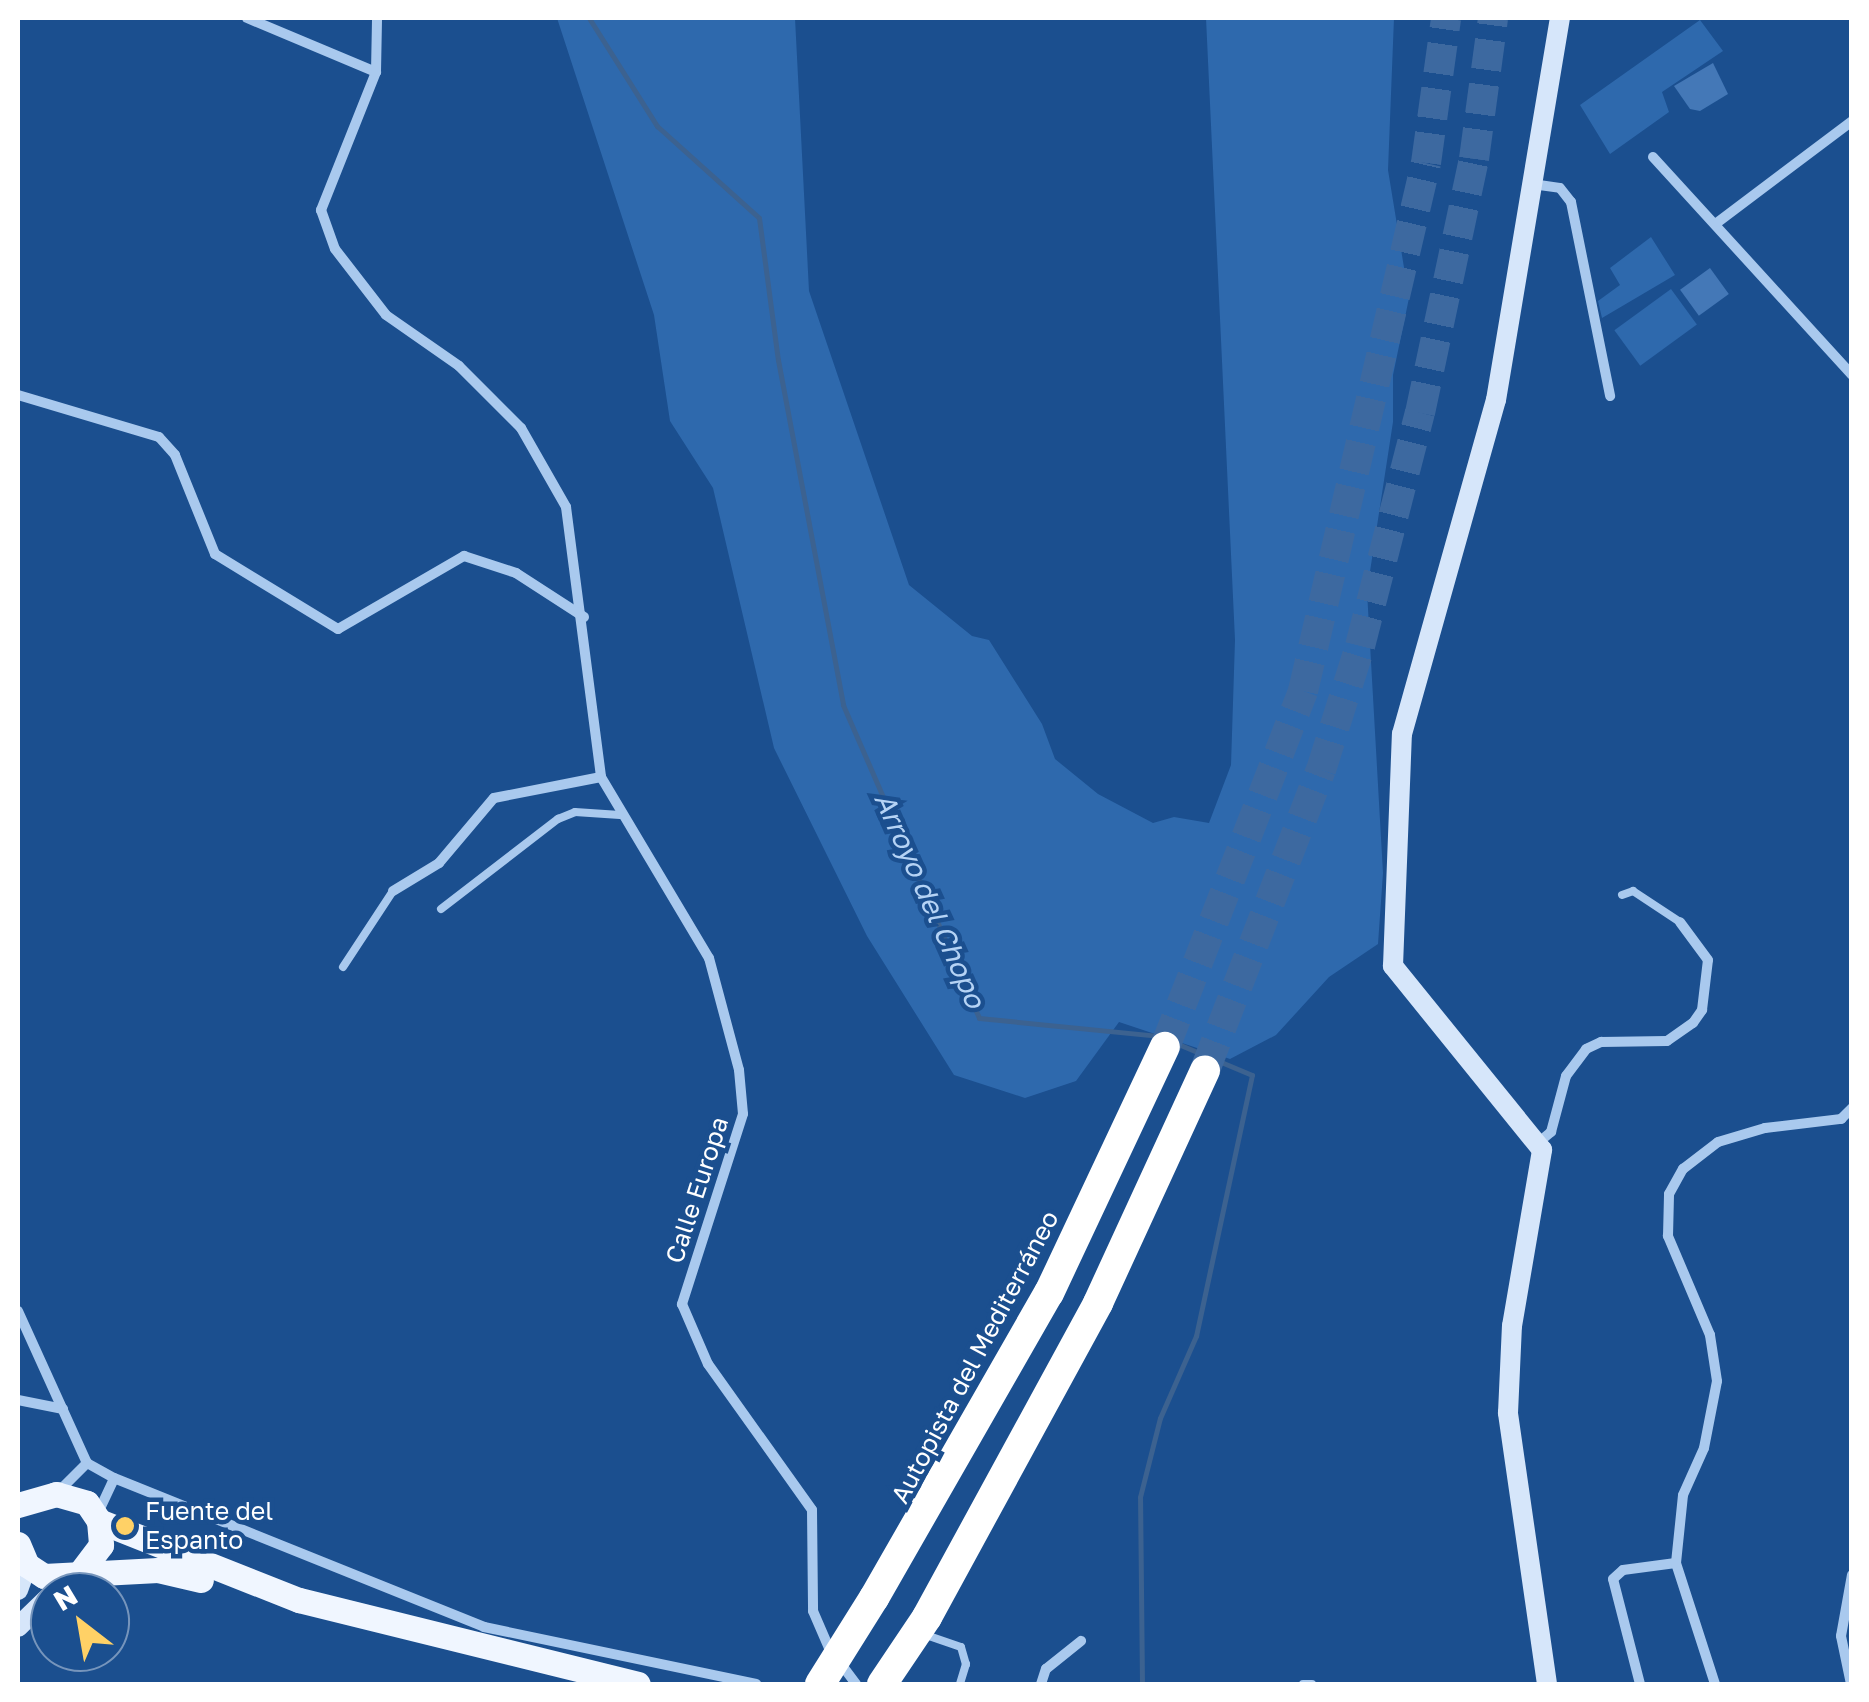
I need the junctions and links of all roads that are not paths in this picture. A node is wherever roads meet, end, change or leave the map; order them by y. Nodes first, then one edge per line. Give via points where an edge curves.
1 (247, 18) edge
2 (377, 18) edge
3 (1560, 18) edge
4 (376, 72) junction
5 (1852, 121) edge
6 (1653, 157) dead end
7 (1532, 184) junction
8 (1718, 222) junction
9 (1852, 375) edge
10 (18, 395) edge
11 (1610, 396) dead end
12 (584, 617) junction
13 (601, 777) junction
14 (620, 816) junction
15 (392, 891) joint
16 (1622, 895) dead end
17 (441, 909) dead end
18 (1680, 922) joint
19 (343, 968) dead end
20 (1165, 1047) tunnel mouth
21 (1206, 1070) tunnel mouth
22 (1852, 1108) edge
23 (1841, 1118) junction
24 (1852, 1126) edge
25 (1540, 1142) junction
26 (18, 1310) edge
27 (18, 1400) edge
28 (62, 1409) junction
29 (87, 1463) junction
30 (114, 1478) junction
31 (35, 1500) edge
32 (98, 1519) junction
33 (18, 1528) edge
34 (20, 1551) edge
35 (1676, 1563) junction
36 (46, 1572) edge
37 (75, 1572) edge
38 (130, 1574) edge
39 (1852, 1575) edge
40 (18, 1590) edge
41 (299, 1600) junction
42 (916, 1625) junction
43 (1846, 1634) edge
44 (1081, 1641) dead end
45 (831, 1676) edge
46 (638, 1684) edge
47 (756, 1684) edge
48 (806, 1684) edge
49 (856, 1684) edge
50 (882, 1684) edge
51 (960, 1684) edge
52 (1041, 1684) edge
53 (1304, 1684) edge
54 (1312, 1684) edge
55 (1547, 1684) edge
56 (1640, 1684) edge
57 (1715, 1684) edge
58 (1851, 1684) edge

1 - 4 street
2 - 4 street
3 - 7 street
4 - 12 street, Calle Europa via 321,210 335,249 386,315 459,366 542,458 566,507
5 - 8 street
6 - 8 street
7 - 11 street via 1560,188 1571,202
7 - 25 street via 1496,400 1402,734 1394,966
8 - 9 street
10 - 12 street via 159,438 175,455 215,554 338,629 464,556 516,572
12 - 13 street, Calle Europa
13 - 14 street, Calle Europa
13 - 15 street via 494,798 439,862
14 - 17 lane via 575,812 558,819
14 - 45 street, Calle Europa via 709,958 730,1023 743,1114 682,1304 708,1364 812,1510 808,1590
15 - 19 lane
16 - 18 lane via 1633,891
18 - 25 street via 1708,960 1702,1010 1667,1041 1601,1042 1586,1049 1566,1076 1550,1132
20 - 45 highway, Autopista del Mediterráneo, bridge via 1049,1293
21 - 42 highway via 1098,1304
22 - 23 street
23 - 24 street
23 - 35 street via 1783,1124 1718,1142 1683,1170 1669,1194 1668,1236 1710,1335 1717,1381 1704,1448 1683,1496
25 - 55 street via 1512,1326 1508,1413
26 - 28 street
27 - 28 street
28 - 29 street
29 - 30 street
29 - 31 street
30 - 32 street
30 - 47 street via 484,1628
31 - 32 main road via 86,1503
31 - 33 main road
32 - 37 main road via 101,1545
32 - 41 main road
34 - 36 main road
34 - 40 street
35 - 56 street via 1624,1570 1614,1579
35 - 57 street
38 - 41 main road via 158,1570
39 - 43 street
41 - 46 main road
42 - 50 highway, bridge
42 - 51 lane via 961,1647 966,1664
43 - 58 street
44 - 52 street via 1046,1669
45 - 48 street
45 - 49 street
53 - 54 lane

